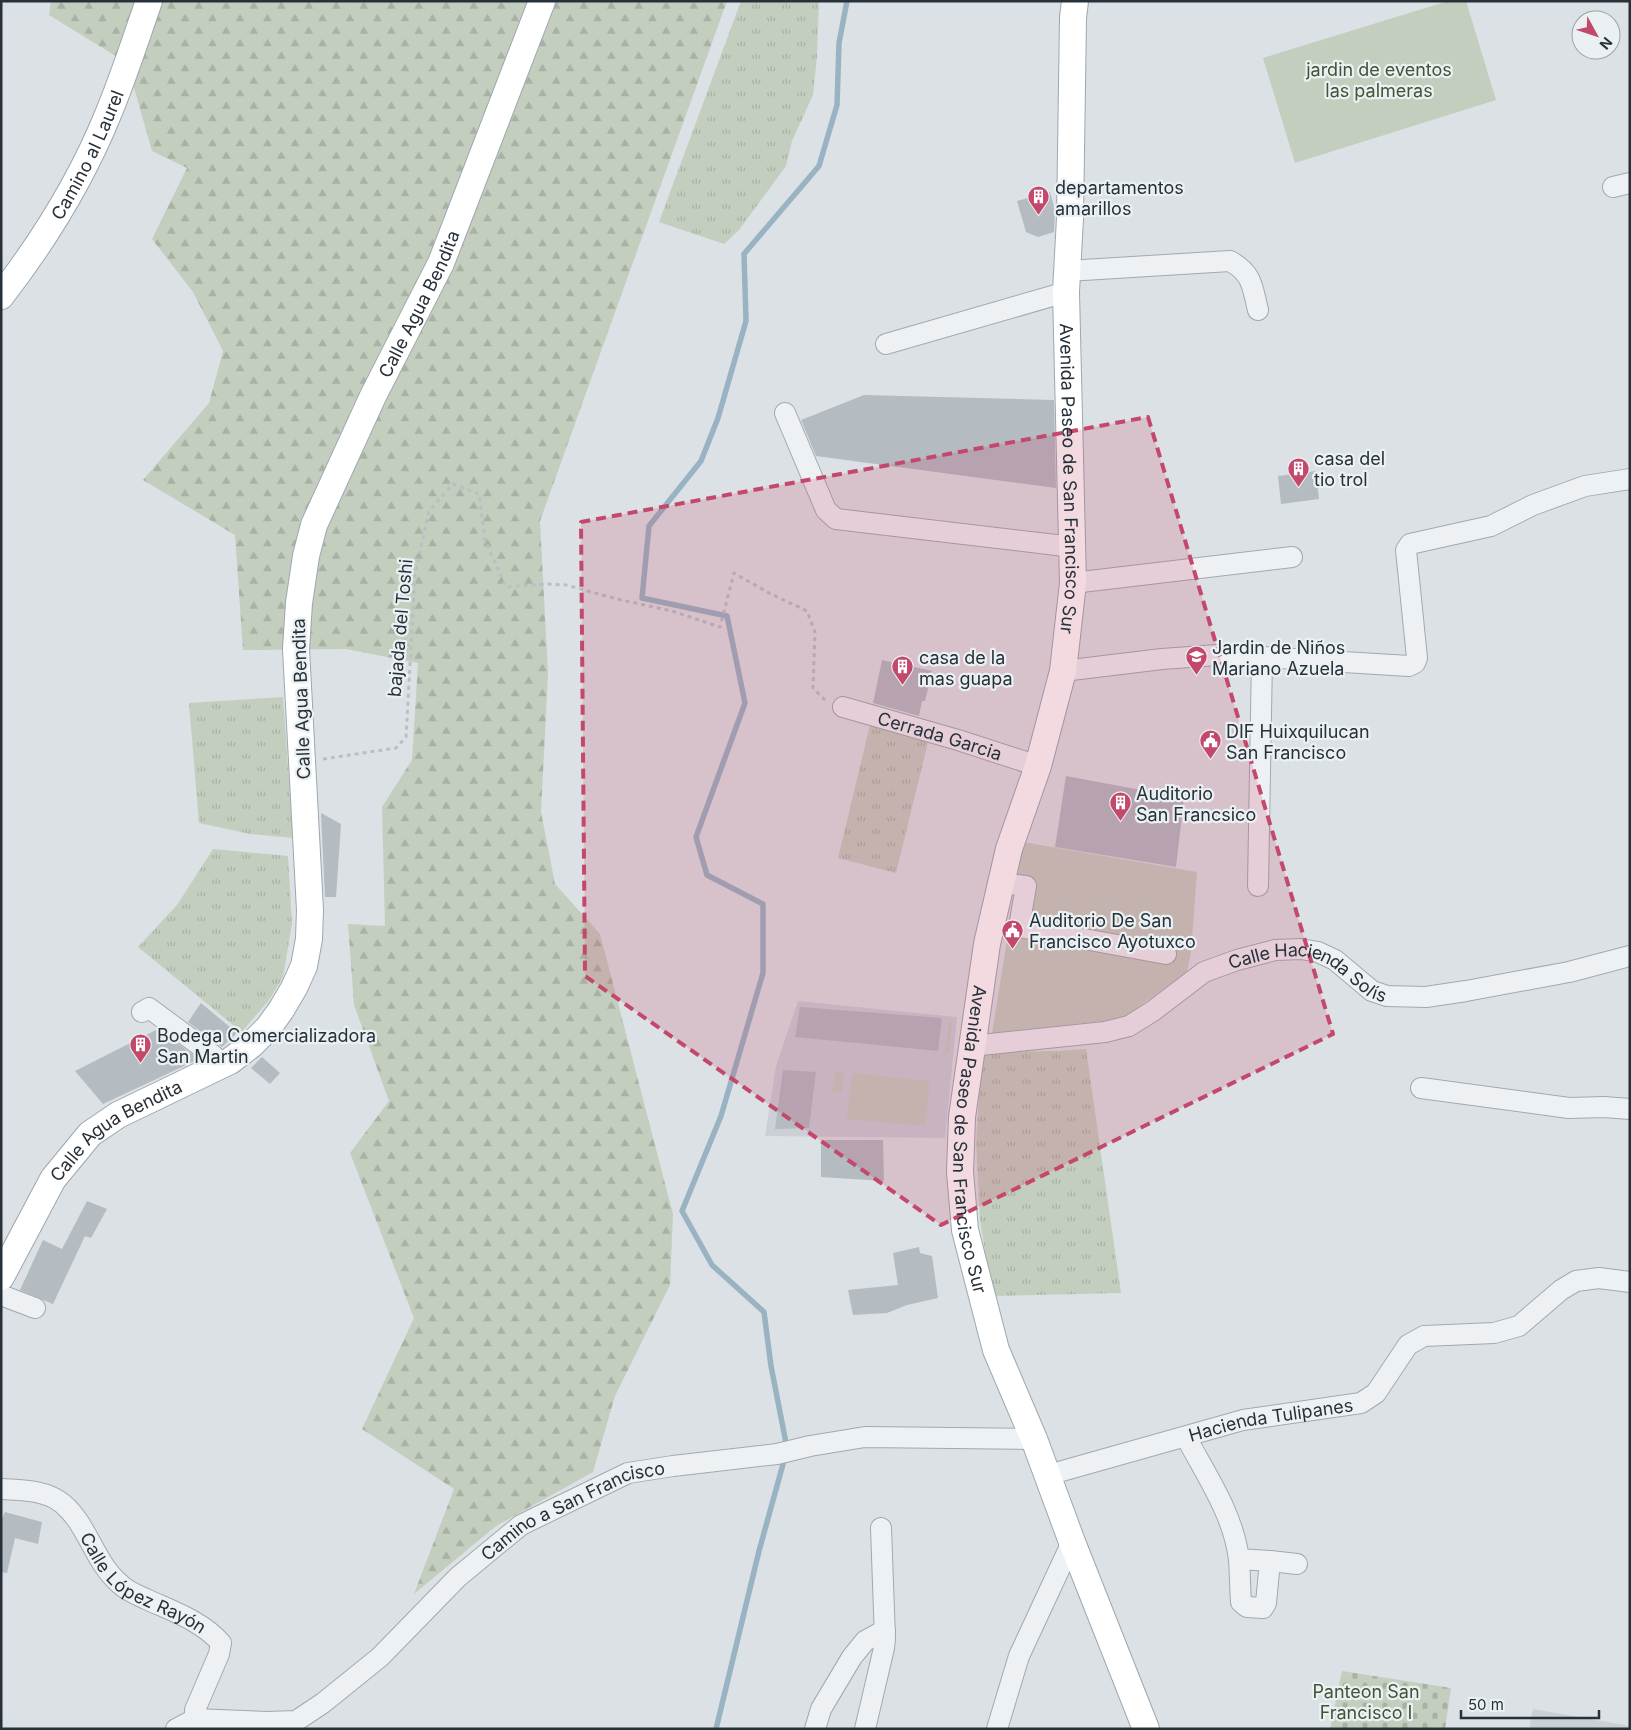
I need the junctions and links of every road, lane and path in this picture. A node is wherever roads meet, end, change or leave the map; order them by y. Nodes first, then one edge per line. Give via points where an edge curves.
1 (149, 1) edge
2 (542, 1) edge
3 (1075, 1) edge
4 (1066, 281) junction
5 (1, 296) edge
6 (1258, 310) dead end
7 (886, 344) dead end
8 (785, 413) dead end
9 (1630, 479) edge
10 (1073, 547) junction
11 (1292, 557) dead end
12 (1073, 584) junction
13 (1262, 657) junction
14 (1063, 671) junction
15 (843, 707) joint
16 (317, 760) dead end
17 (1038, 766) junction
18 (1001, 883) junction
19 (1258, 886) dead end
20 (1166, 954) dead end
21 (1630, 956) edge
22 (142, 1012) dead end
23 (971, 1046) junction
24 (214, 1056) dead end
25 (1421, 1088) dead end
26 (1630, 1109) edge
27 (1, 1277) edge
28 (1630, 1282) edge
29 (1, 1295) edge
30 (36, 1308) dead end
31 (1186, 1437) junction
32 (1034, 1440) junction
33 (1048, 1475) junction
34 (1, 1489) edge
35 (881, 1528) dead end
36 (1072, 1542) junction
37 (1239, 1559) junction
38 (1270, 1561) junction
39 (1297, 1564) dead end
40 (885, 1630) junction
41 (195, 1719) junction
42 (176, 1729) edge
43 (815, 1729) edge
44 (865, 1729) edge
45 (997, 1729) edge
46 (1146, 1729) edge

1 - 5 main road, Camino al Laurel via 109,112 77,180 48,231
2 - 27 main road, Calle Agua Bendita via 441,264 365,414 314,525 306,556 296,649 310,910 304,966 277,1016 237,1056 118,1115 90,1134 53,1179
3 - 4 main road, Avenida Paseo de San Francisco Sur
4 - 6 street via 1230,260 1250,278
4 - 7 street
4 - 10 main road, Avenida Paseo de San Francisco Sur
8 - 10 street via 826,510 836,519
9 - 13 street via 1585,486 1491,526 1410,544 1406,550 1417,658 1409,666
10 - 12 main road, Avenida Paseo de San Francisco Sur
11 - 12 street
12 - 14 main road, Avenida Paseo de San Francisco Sur
13 - 14 street via 1232,654 1182,657
13 - 19 street
14 - 17 main road, Avenida Paseo de San Francisco Sur
15 - 16 path, bajada del Toshi via 824,700 812,688 815,632 807,611 734,573 720,627 672,611 566,586 506,587 485,540 480,494 453,484 429,511 415,575 406,737 396,748
15 - 17 street, Cerrada Garcia
17 - 18 main road, Avenida Paseo de San Francisco Sur via 1009,849
18 - 20 street via 1026,886 1019,927
18 - 23 main road, Avenida Paseo de San Francisco Sur via 987,944
21 - 23 street, Calle Hacienda Solís via 1569,972 1426,997 1387,996 1372,990 1336,960 1318,952 1275,950 1204,972 1129,1026 1105,1032
22 - 24 street via 149,1008
23 - 32 main road, Avenida Paseo de San Francisco Sur via 962,1117 960,1172 965,1230 996,1350
25 - 26 street via 1569,1108
28 - 31 street, Hacienda Tulipanes via 1599,1278 1576,1281 1519,1326 1494,1333 1424,1336 1408,1345 1376,1393 1361,1403 1243,1420
29 - 30 street
31 - 33 street, Hacienda Tulipanes
31 - 37 street via 1224,1507
32 - 33 main road, Avenida Paseo de San Francisco Sur
32 - 41 street, Camino a San Francisco via 865,1437 786,1452 628,1473 521,1525 458,1577 380,1656 296,1721
33 - 36 main road, Avenida Paseo de San Francisco Sur
34 - 41 street, Calle López Rayón via 27,1490 50,1496 63,1504 76,1519 104,1568 122,1586 198,1623 221,1643 195,1710
35 - 40 street
36 - 45 street via 1020,1656
36 - 46 main road, Avenida Paseo de San Francisco Sur
37 - 38 street
37 - 38 street via 1241,1602 1246,1607 1263,1608 1266,1604
38 - 39 street
40 - 43 street via 866,1641 852,1657 821,1709
40 - 44 street via 884,1648
41 - 42 street

